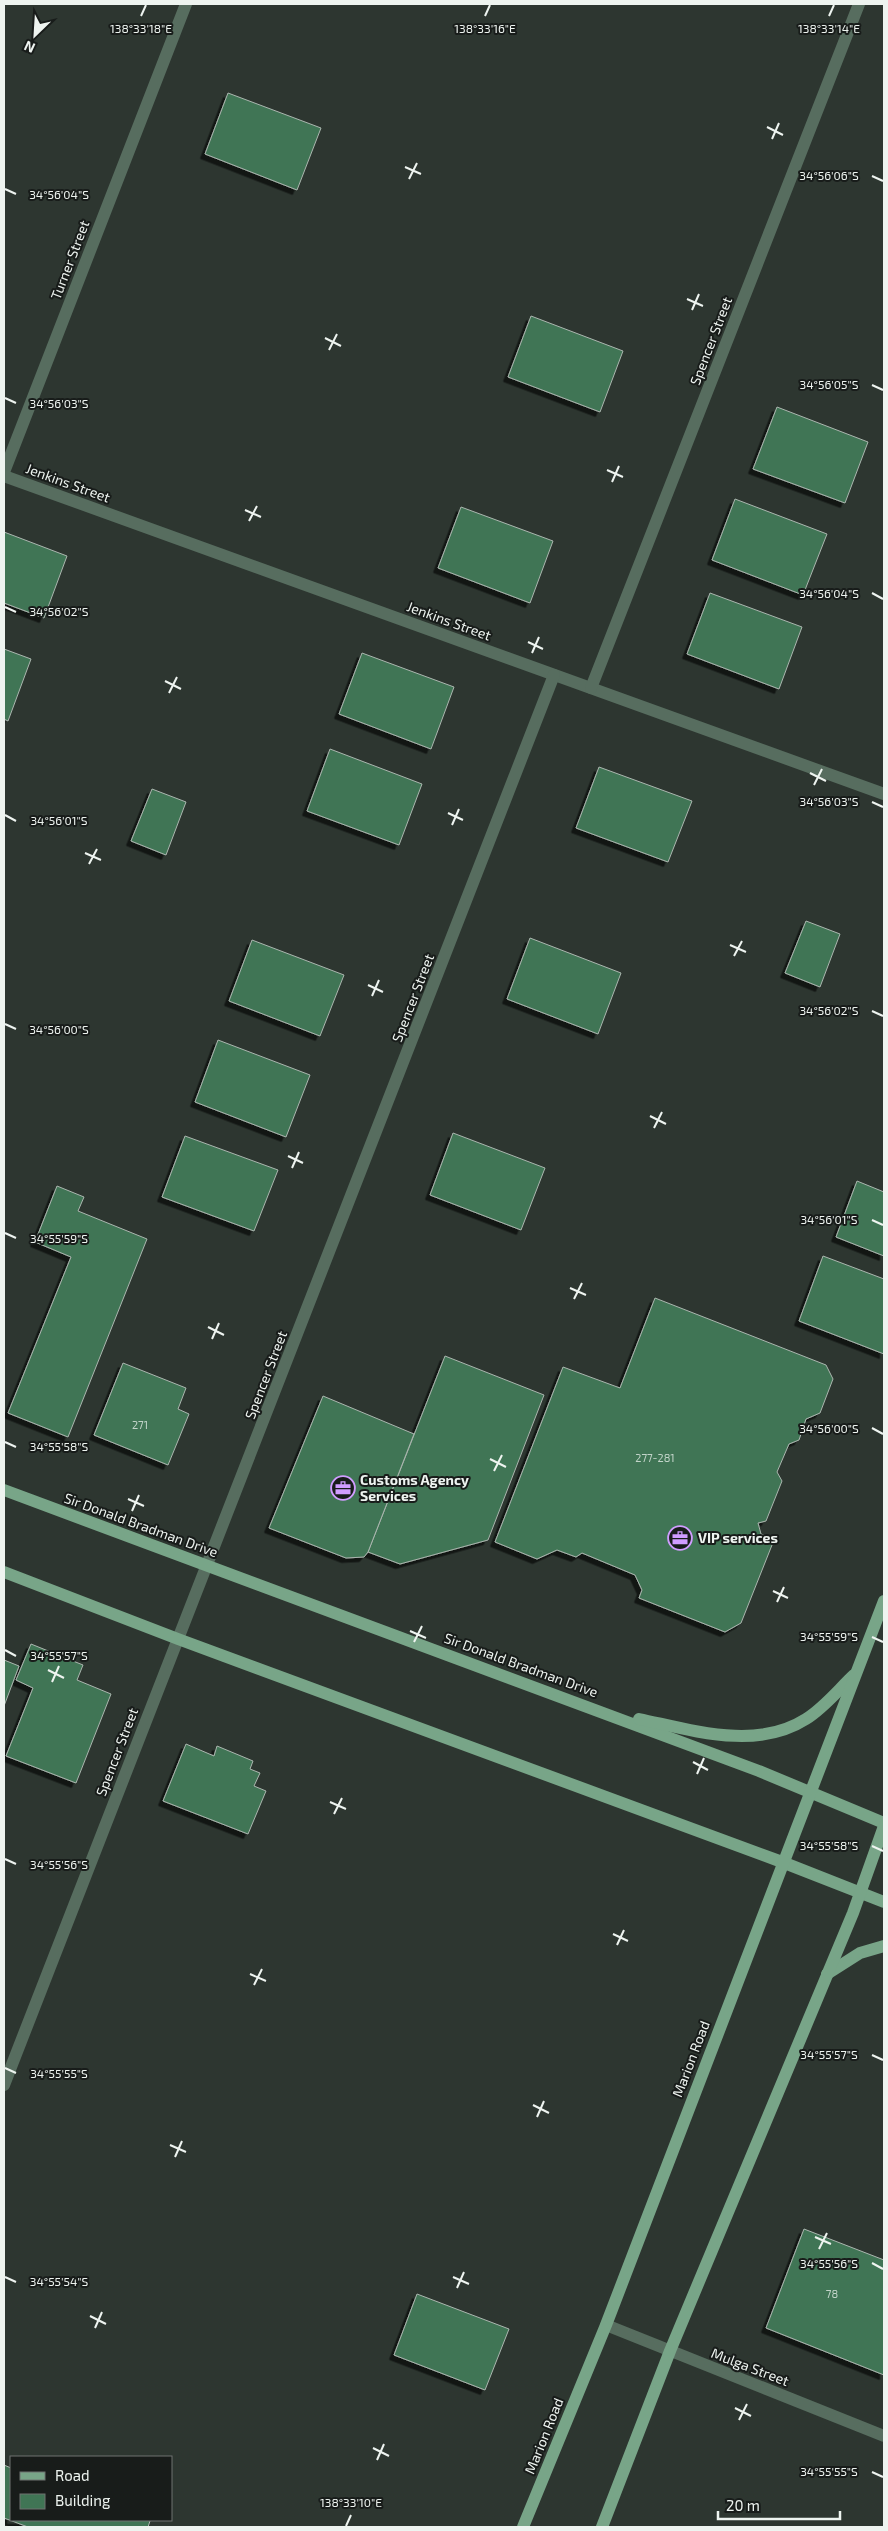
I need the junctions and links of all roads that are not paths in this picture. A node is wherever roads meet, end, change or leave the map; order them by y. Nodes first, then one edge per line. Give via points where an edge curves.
1 (186, 4) edge
2 (859, 4) edge
3 (4, 474) edge
4 (554, 676) junction
5 (591, 688) junction
6 (884, 794) edge
7 (4, 1490) edge
8 (208, 1565) junction
9 (4, 1572) edge
10 (884, 1601) edge
11 (178, 1639) junction
12 (857, 1672) junction
13 (602, 1712) junction
14 (810, 1791) junction
15 (884, 1825) edge
16 (782, 1862) junction
17 (860, 1893) junction
18 (884, 1902) edge
19 (884, 1946) edge
20 (827, 1974) junction
21 (4, 2085) edge
22 (606, 2325) junction
23 (670, 2351) junction
24 (884, 2436) edge
25 (523, 2527) edge
26 (602, 2527) edge

1 - 3 street, Turner Street
2 - 5 street, Spencer Street
3 - 4 street, Jenkins Street
4 - 5 street, Jenkins Street
4 - 8 street, Spencer Street
5 - 6 street, Jenkins Street
7 - 8 main road, Sir Donald Bradman Drive
8 - 11 street, Spencer Street
8 - 13 main road, Sir Donald Bradman Drive
9 - 11 main road
10 - 12 main road, Marion Road
11 - 16 main road
11 - 21 street, Spencer Street
12 - 13 main road via 808,1718 786,1730 728,1737
12 - 14 main road, Marion Road
13 - 14 main road, Sir Donald Bradman Drive
14 - 15 main road, Sir Donald Bradman Drive
14 - 16 main road, Marion Road
15 - 17 main road
16 - 17 main road
16 - 22 main road, Marion Road
17 - 18 main road
17 - 20 main road
19 - 20 main road via 860,1953
20 - 23 main road
22 - 23 street, Mulga Street
22 - 25 main road, Marion Road
23 - 24 street, Mulga Street
23 - 26 main road

